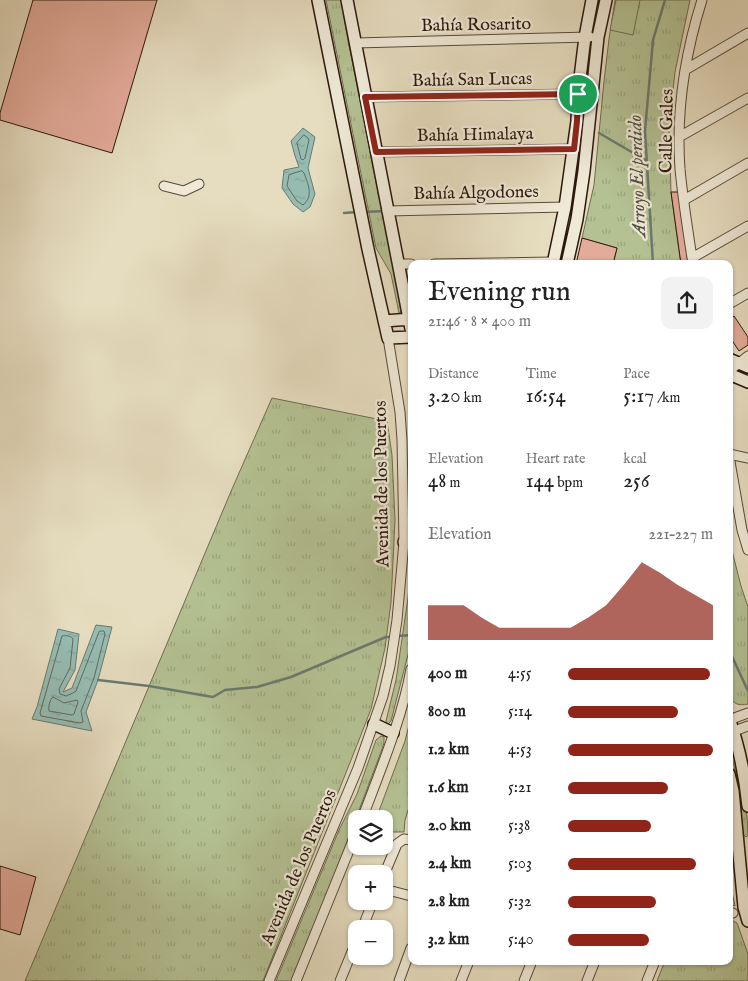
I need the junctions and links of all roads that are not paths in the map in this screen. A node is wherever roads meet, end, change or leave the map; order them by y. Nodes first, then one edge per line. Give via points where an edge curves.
1 (318, 0) edge
2 (347, 0) edge
3 (592, 0) edge
4 (606, 0) edge
5 (702, 0) edge
6 (748, 33) edge
7 (585, 37) junction
8 (598, 37) junction
9 (355, 43) junction
10 (685, 70) junction
11 (578, 94) junction
12 (365, 97) junction
13 (748, 98) edge
14 (679, 137) junction
15 (574, 149) junction
16 (376, 152) junction
17 (748, 163) edge
18 (199, 184) dead end
19 (164, 186) dead end
20 (684, 200) junction
21 (387, 210) junction
22 (564, 212) junction
23 (577, 219) junction
24 (748, 226) edge
25 (554, 260) edge
26 (568, 260) edge
27 (692, 260) edge
28 (694, 260) edge
29 (398, 264) junction
30 (408, 264) edge
31 (748, 292) edge
32 (733, 301) edge
33 (408, 313) edge
34 (384, 321) junction
35 (408, 323) edge
36 (408, 337) edge
37 (388, 338) junction
38 (733, 374) edge
39 (748, 382) edge
40 (733, 456) edge
41 (748, 458) edge
42 (733, 478) edge
43 (407, 542) edge
44 (748, 550) edge
45 (408, 684) edge
46 (374, 724) junction
47 (738, 729) edge
48 (393, 733) junction
49 (733, 791) edge
50 (748, 806) edge
51 (365, 810) edge
52 (408, 840) edge
53 (743, 843) edge
54 (348, 853) edge
55 (388, 865) edge
56 (393, 891) edge
57 (408, 895) edge
58 (746, 906) edge
59 (748, 922) edge
60 (408, 956) edge
61 (348, 962) edge
62 (467, 965) edge
63 (530, 965) edge
64 (593, 965) edge
65 (653, 965) edge
66 (269, 981) edge
67 (296, 981) edge
68 (340, 981) edge
69 (398, 981) edge
70 (461, 981) edge
71 (524, 981) edge
72 (587, 981) edge
73 (647, 981) edge

1 - 34 street, Avenida de los Puertos
2 - 9 street
3 - 7 street
4 - 8 street
5 - 10 street, Calle Gales
6 - 10 street
7 - 8 street, Bahía Rosarito
7 - 9 street, Bahía Rosarito
7 - 11 street
8 - 23 street
9 - 12 street
10 - 14 street, Calle Gales
11 - 12 street, Bahía San Lucas
11 - 15 street
12 - 16 street
13 - 14 street
14 - 20 street, Calle Gales
15 - 16 street, Bahía Himalaya
15 - 22 street
16 - 21 street
17 - 20 street
18 - 19 street via 184,191
20 - 27 street, Calle Gales
21 - 22 street, Bahía Algodones
21 - 29 street
22 - 23 street
22 - 25 street
23 - 26 street
24 - 28 street
29 - 30 street
29 - 33 street
31 - 32 street
34 - 35 street
34 - 37 street, Avenida de los Puertos
36 - 37 street
37 - 43 street, Avenida de los Puertos via 400,412
38 - 39 street
40 - 41 street
42 - 44 street
43 - 46 street, Avenida de los Puertos via 385,688
45 - 48 street
46 - 48 street
46 - 66 street, Avenida de los Puertos
47 - 50 street
48 - 51 street
49 - 53 street
52 - 55 street via 397,844
53 - 58 street
54 - 67 street
56 - 57 street
58 - 59 street
60 - 69 street
61 - 68 street
62 - 70 street
63 - 71 street
64 - 72 street
65 - 73 street

